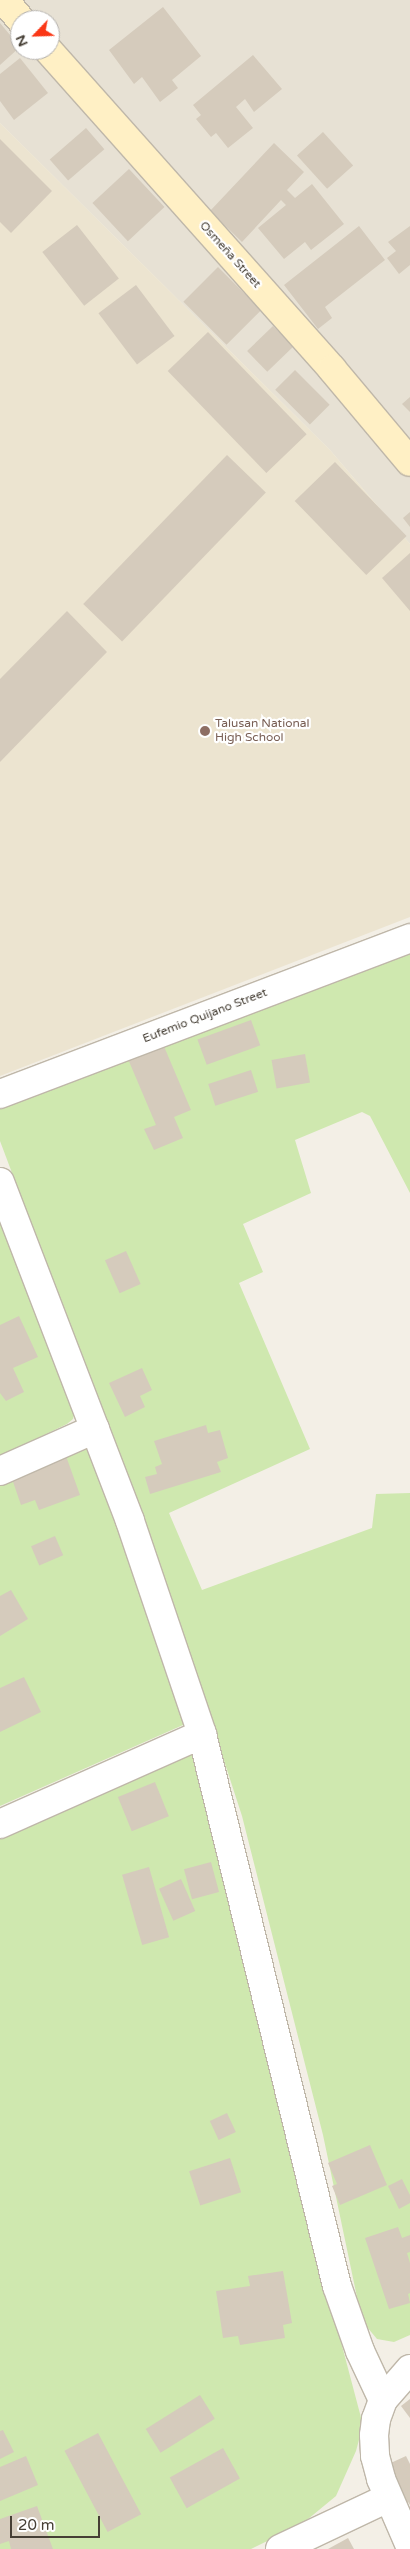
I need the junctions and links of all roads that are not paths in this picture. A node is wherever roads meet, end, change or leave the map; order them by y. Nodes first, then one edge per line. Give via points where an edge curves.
1 (4, 0) edge
2 (12, 10) edge
3 (57, 60) edge
4 (410, 462) edge
5 (410, 938) edge
6 (0, 1094) edge
7 (0, 1182) edge
8 (95, 1429) junction
9 (0, 1472) edge
10 (202, 1734) junction
11 (0, 1824) edge
12 (410, 2369) edge
13 (383, 2400) junction
14 (388, 2498) junction
15 (410, 2546) edge
16 (280, 2549) edge

1 - 2 main road
3 - 4 main road, Osmeña Street via 332,369
5 - 6 street, Eufemio Quijano Street
7 - 8 street
8 - 9 street
8 - 10 street via 130,1520
10 - 11 street
10 - 13 street via 338,2286 360,2351
12 - 13 street
13 - 14 street via 376,2419 375,2456
14 - 15 street
14 - 16 street

